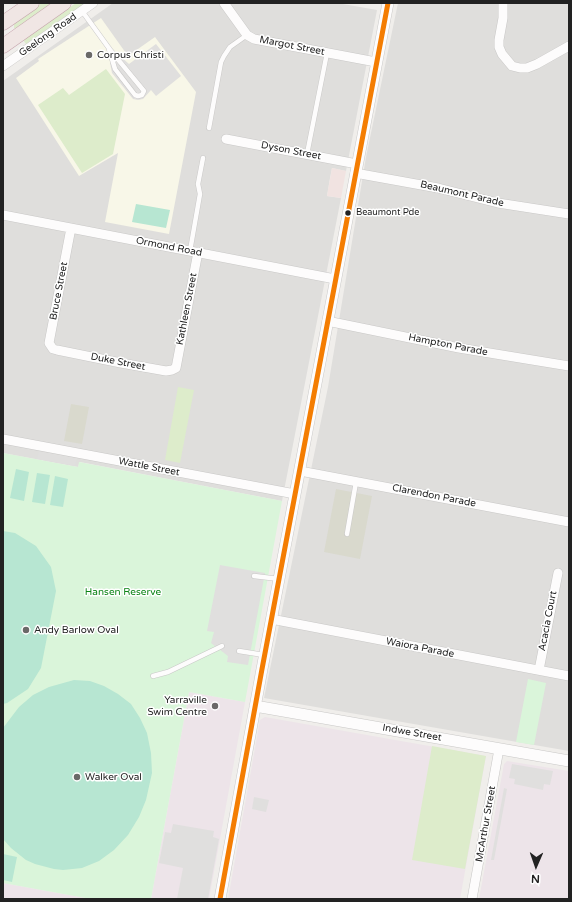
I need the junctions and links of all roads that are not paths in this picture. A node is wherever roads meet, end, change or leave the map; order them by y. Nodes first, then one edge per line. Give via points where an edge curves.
1 (32, 3) edge
2 (64, 3) edge
3 (93, 3) edge
4 (224, 3) edge
5 (388, 3) edge
6 (503, 3) edge
7 (82, 11) junction
8 (3, 23) edge
9 (247, 35) junction
10 (3, 46) edge
11 (569, 46) edge
12 (109, 49) junction
13 (327, 53) junction
14 (376, 62) junction
15 (3, 66) edge
16 (209, 128) dead end
17 (226, 139) dead end
18 (307, 154) junction
19 (203, 158) dead end
20 (356, 168) junction
21 (569, 214) edge
22 (3, 215) edge
23 (71, 228) junction
24 (194, 251) junction
25 (335, 280) junction
26 (327, 321) junction
27 (57, 350) joint
28 (177, 366) joint
29 (569, 366) edge
30 (3, 439) edge
31 (300, 471) junction
32 (356, 482) junction
33 (295, 494) junction
34 (568, 519) edge
35 (347, 534) dead end
36 (558, 573) dead end
37 (254, 576) dead end
38 (279, 579) junction
39 (271, 619) junction
40 (222, 646) dead end
41 (239, 651) dead end
42 (264, 656) junction
43 (539, 670) junction
44 (153, 676) dead end
45 (569, 676) edge
46 (255, 706) junction
47 (499, 749) junction
48 (569, 761) edge
49 (220, 899) edge
50 (472, 899) edge

1 - 8 highway
2 - 10 highway, Geelong Road
3 - 7 street, Geelong Road
4 - 9 street, Margot Street
5 - 14 street
6 - 11 street via 499,47 512,66 527,68
7 - 12 lane
7 - 15 street, Geelong Road
9 - 13 street, Margot Street via 254,39
9 - 16 lane via 230,47 221,62
12 - 12 lane via 144,91 142,95 136,95 115,69
13 - 14 street, Margot Street
13 - 18 lane
14 - 20 street
17 - 18 street, Dyson Street
18 - 20 street, Dyson Street
19 - 24 lane via 198,184 200,194
20 - 21 street, Beaumont Parade via 498,203
20 - 25 street
22 - 23 street, Ormond Road
23 - 24 street, Ormond Road
23 - 27 street, Bruce Street via 49,339 51,347
24 - 25 street, Ormond Road
24 - 28 street, Kathleen Street
25 - 26 street
26 - 29 street, Hampton Parade via 460,348
26 - 31 street
27 - 28 street, Duke Street via 166,371
30 - 33 street, Wattle Street
31 - 32 street, Clarendon Parade
31 - 33 street
32 - 34 street, Clarendon Parade
32 - 35 lane
33 - 38 street
36 - 43 street, Acacia Court
37 - 38 lane
38 - 39 street
39 - 42 street
39 - 43 street, Waiora Parade
40 - 44 lane via 168,672
41 - 42 lane
42 - 46 street
43 - 45 street, Waiora Parade
46 - 47 street, Indwe Street
46 - 49 street
47 - 48 street, Indwe Street
47 - 50 street, McArthur Street

